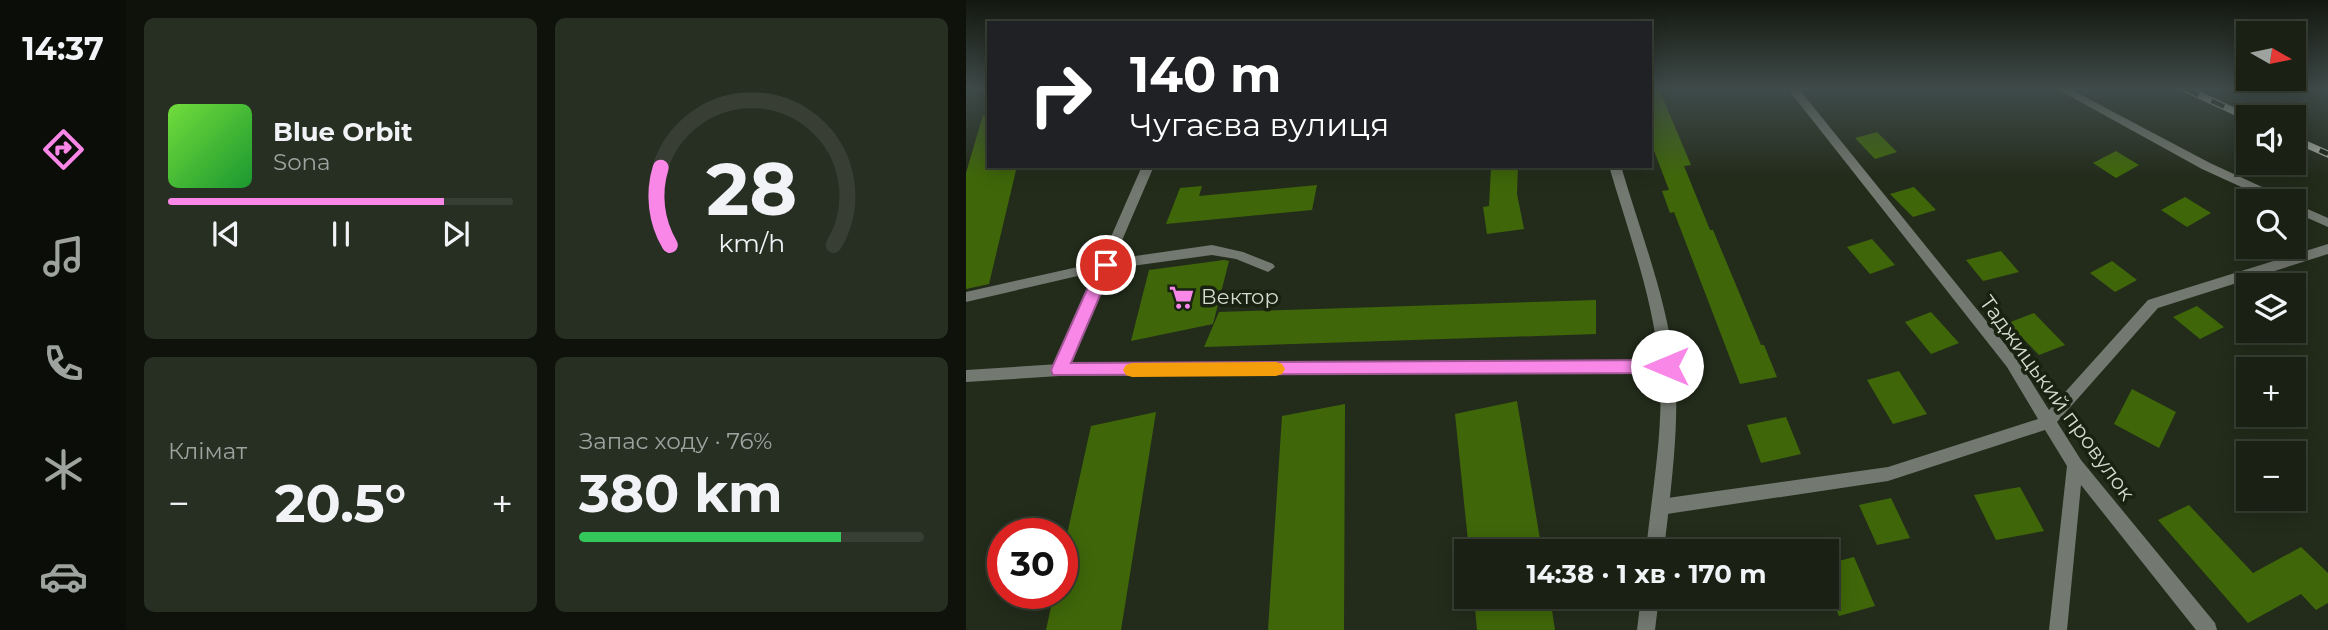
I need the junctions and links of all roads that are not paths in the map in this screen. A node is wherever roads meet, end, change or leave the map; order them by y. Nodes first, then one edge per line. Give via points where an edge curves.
1 (1816, 118) edge
2 (2117, 118) edge
3 (1147, 168) edge
4 (1616, 168) edge
5 (2256, 189) edge
6 (2306, 213) edge
7 (2328, 223) edge
8 (2326, 251) edge
9 (1106, 265) junction
10 (1268, 267) dead end
11 (966, 297) edge
12 (1667, 366) junction
13 (1059, 370) junction
14 (966, 376) edge
15 (2048, 422) junction
16 (2075, 465) junction
17 (1660, 507) junction
18 (1656, 539) edge
19 (1649, 609) edge
20 (1646, 630) edge
21 (2058, 630) edge
22 (2207, 630) edge

1 - 15 street, Таджицький провулок via 2012,363
2 - 5 street
3 - 9 street
4 - 12 street via 1661,323
6 - 7 street
8 - 15 street via 2154,304
9 - 10 street via 1212,250
9 - 11 street
9 - 13 street
12 - 13 street
12 - 17 street
13 - 14 street
15 - 16 street, Таджицький провулок
15 - 17 street via 1888,474
16 - 21 street
16 - 22 street, Таджицький провулок
17 - 18 street
19 - 20 street

